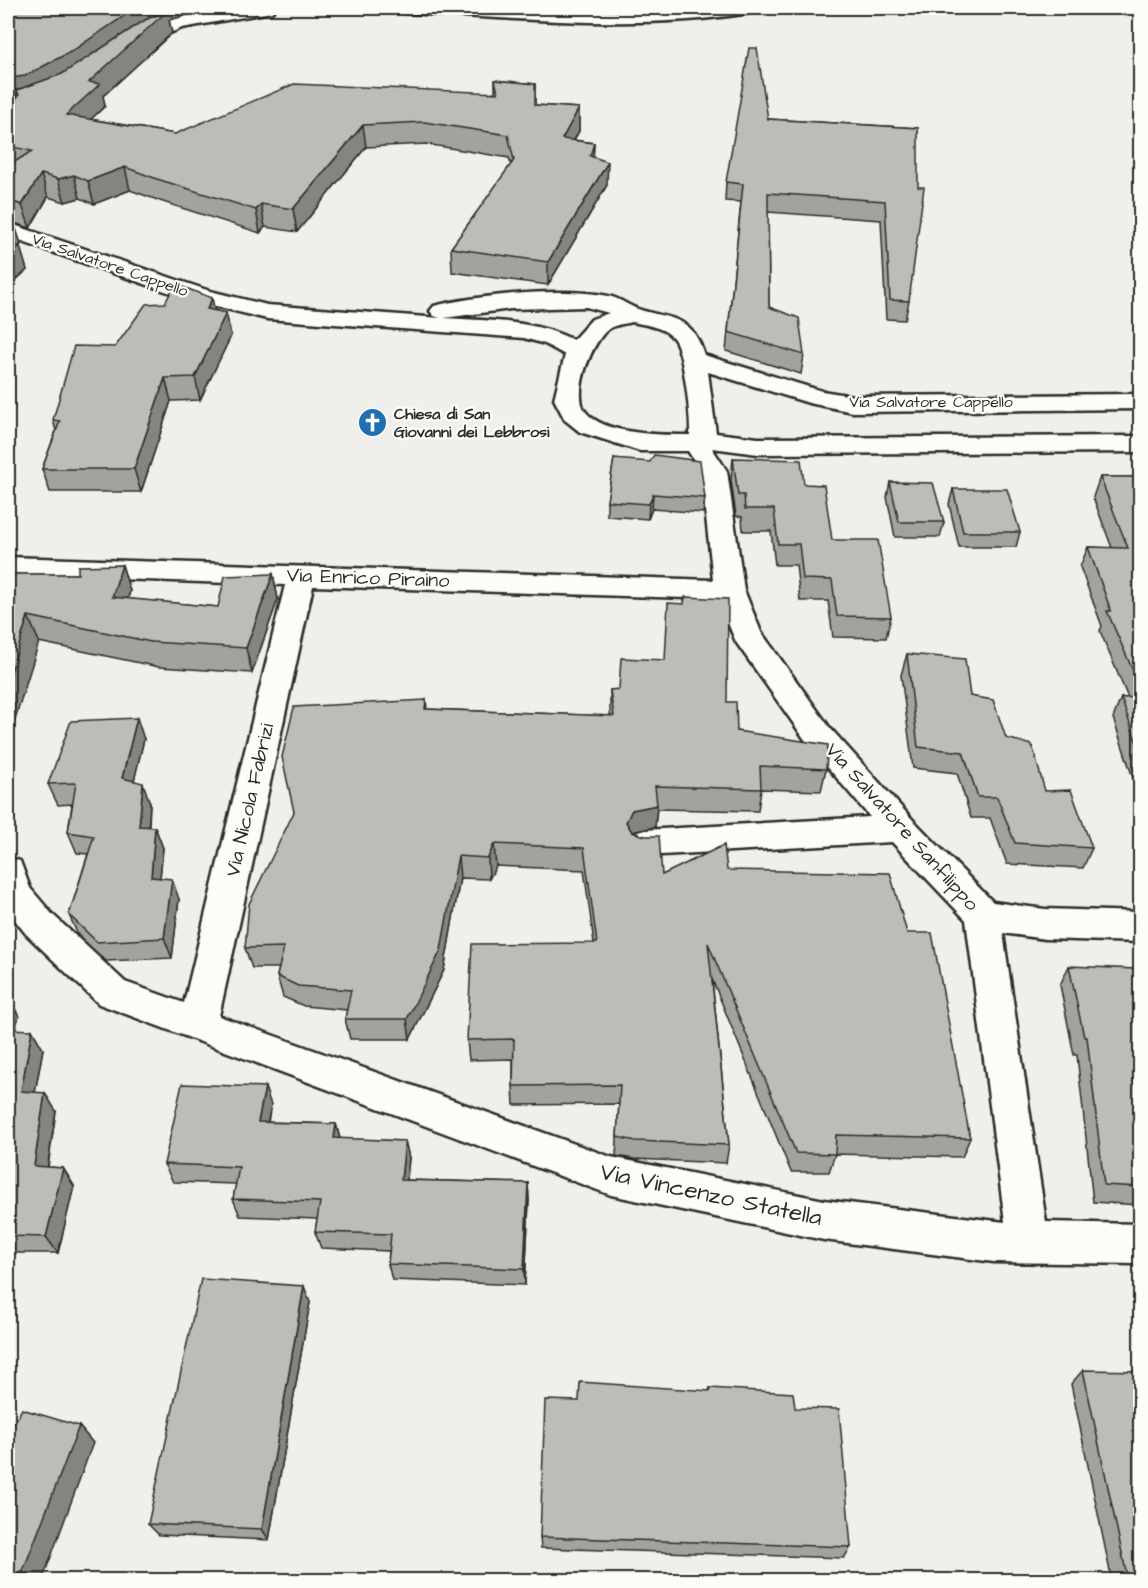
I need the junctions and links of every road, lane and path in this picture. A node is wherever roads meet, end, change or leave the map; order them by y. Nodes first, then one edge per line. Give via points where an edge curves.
1 (266, 8) edge
2 (405, 8) edge
3 (750, 8) edge
4 (119, 52) edge
5 (8, 230) edge
6 (632, 315) junction
7 (390, 320) junction
8 (578, 352) junction
9 (693, 359) junction
10 (1140, 401) edge
11 (699, 441) junction
12 (1140, 444) edge
13 (8, 566) edge
14 (301, 576) junction
15 (729, 590) junction
16 (900, 828) junction
17 (644, 843) edge
18 (8, 871) edge
19 (983, 915) junction
20 (1140, 927) edge
21 (198, 1024) junction
22 (1028, 1242) junction
23 (1140, 1244) edge

1 - 4 street via 169,26 144,34
2 - 3 street via 648,18
5 - 7 street, Via Salvatore Cappello via 202,296 267,312
6 - 7 street, Via Salvatore Cappello via 607,303 555,300 510,302
6 - 8 street via 600,324
6 - 9 street via 669,325 685,335
7 - 8 street, Via Salvatore Cappello via 525,331 554,339
8 - 11 street via 567,399 574,415 590,428 640,443
9 - 10 street, Via Salvatore Cappello via 818,398 853,404
9 - 11 street via 701,406
11 - 12 street via 758,446
11 - 15 street, Via Salvatore Sanfilippo via 714,471
13 - 14 street, Via Enrico Piraino
14 - 15 street, Via Enrico Piraino
14 - 21 street, Via Nicola Fabrizi
15 - 16 street, Via Salvatore Sanfilippo via 747,635 813,727
16 - 17 street
16 - 19 street, Via Salvatore Sanfilippo
18 - 21 street, Via Vincenzo Statella via 14,894 39,924 112,993
19 - 20 street via 1045,924
19 - 22 street, Via Salvatore Sanfilippo
21 - 22 street, Via Vincenzo Statella via 611,1176 824,1220 994,1242
22 - 23 street, Via Vincenzo Statella

